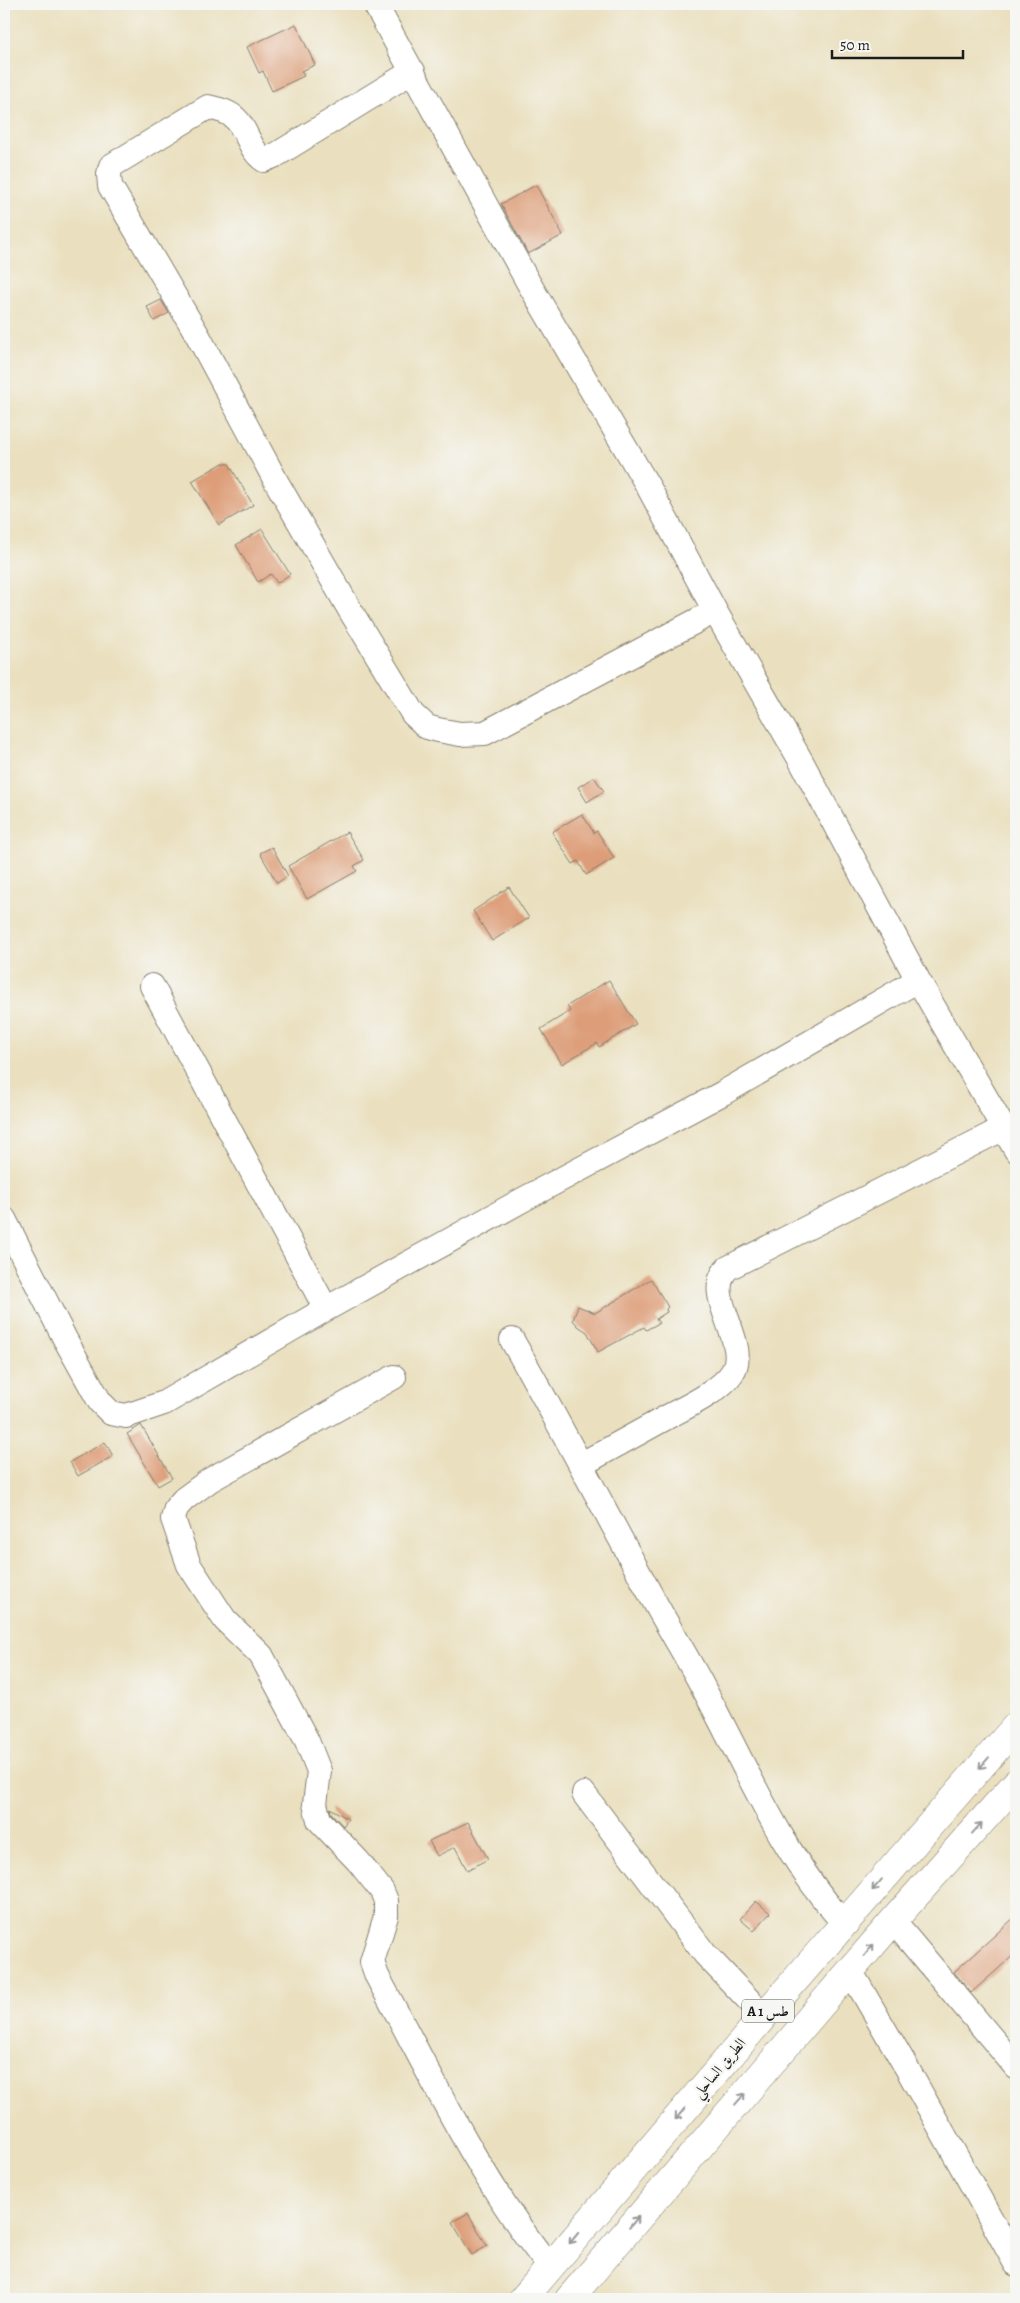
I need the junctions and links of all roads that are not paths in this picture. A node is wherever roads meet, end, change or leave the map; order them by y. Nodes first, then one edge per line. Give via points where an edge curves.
1 (375, 4) edge
2 (413, 71) junction
3 (715, 611) junction
4 (918, 980) junction
5 (152, 986) dead end
6 (1004, 1128) junction
7 (1016, 1150) edge
8 (4, 1218) edge
9 (326, 1309) junction
10 (512, 1340) dead end
11 (394, 1377) dead end
12 (582, 1464) junction
13 (1016, 1726) edge
14 (1016, 1783) edge
15 (584, 1794) dead end
16 (893, 1921) junction
17 (844, 1923) junction
18 (851, 1972) junction
19 (764, 2016) junction
20 (1016, 2067) edge
21 (1016, 2264) edge
22 (550, 2267) junction
23 (523, 2299) edge
24 (569, 2299) edge

1 - 2 street
2 - 3 street via 528,282 649,488
2 - 3 street via 264,160 256,155 232,115 208,107 110,166 110,186 197,334 350,610 413,714 427,727 460,734 485,732
3 - 4 street via 801,761
4 - 6 street
4 - 9 street via 723,1093
5 - 9 street
6 - 7 street
6 - 12 street via 728,1268 722,1276 720,1294 738,1360 732,1374 702,1398
8 - 9 street via 69,1347 100,1402 111,1413 126,1416 164,1402
10 - 12 street
11 - 22 street via 210,1480 184,1499 176,1508 173,1519 189,1565 225,1620 261,1655 307,1741 319,1771 315,1804 319,1820 358,1861 386,1900 386,1916 372,1962 377,1976 486,2175
12 - 17 street via 744,1762 779,1835 822,1899
13 -> 17 highway, الطريق الساحلي / A 1 طس
16 -> 14 highway, A 1 طس
15 - 19 street via 705,1954
18 -> 16 highway, A 1 طس
16 - 20 street
17 - 19 highway, الطريق الساحلي / A 1 طس
18 - 21 street
24 -> 18 highway, A 1 طس
19 -> 22 highway, الطريق الساحلي / A 1 طس
22 - 23 highway, الطريق الساحلي / A 1 طس

